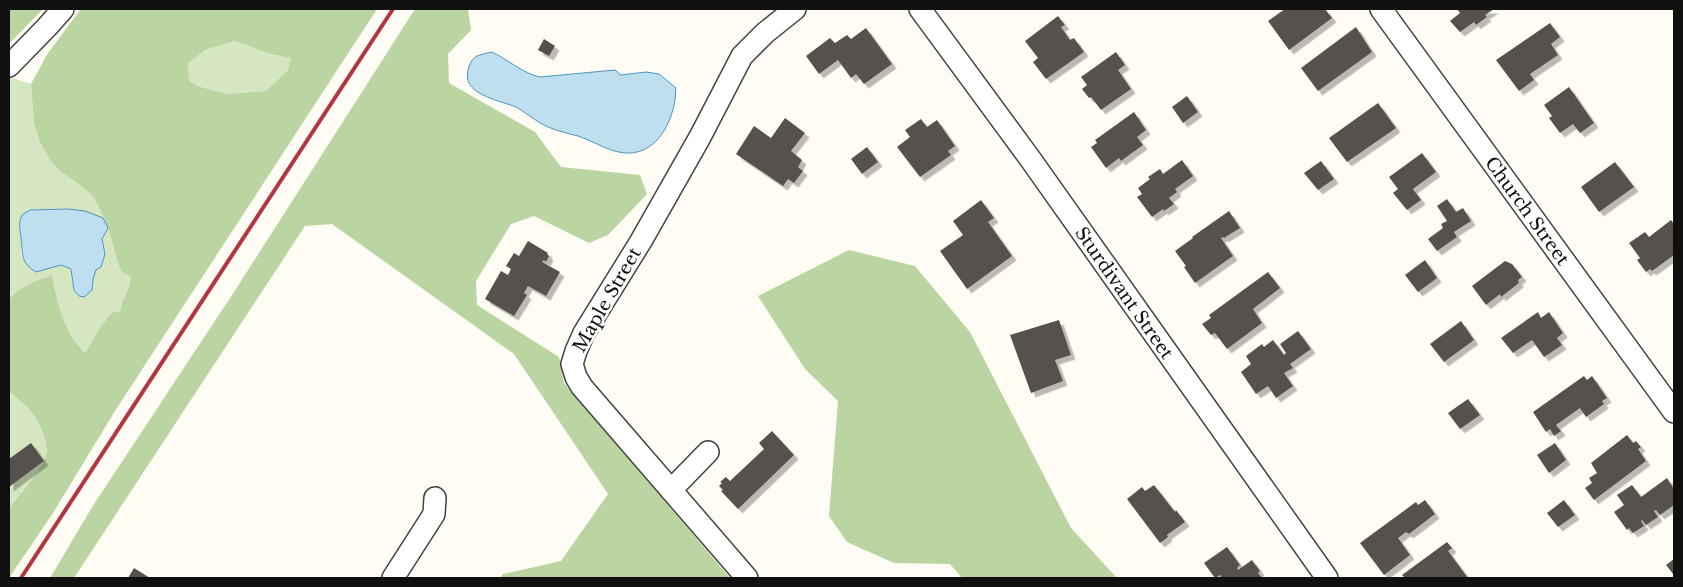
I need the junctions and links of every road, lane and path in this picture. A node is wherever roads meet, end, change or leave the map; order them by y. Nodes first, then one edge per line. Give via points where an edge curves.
1 (63, 9) edge
2 (795, 9) edge
3 (920, 9) edge
4 (1381, 9) edge
5 (9, 66) edge
6 (1674, 412) edge
7 (708, 452) dead end
8 (671, 490) junction
9 (435, 498) dead end
10 (393, 578) edge
11 (747, 578) edge
12 (1327, 578) edge

1 - 5 street
2 - 8 street, Maple Street via 742,56 641,241 584,333 572,364 582,387
3 - 12 street, Sturdivant Street
4 - 6 street, Church Street
7 - 8 street
8 - 11 street, Maple Street
9 - 10 street via 434,514

